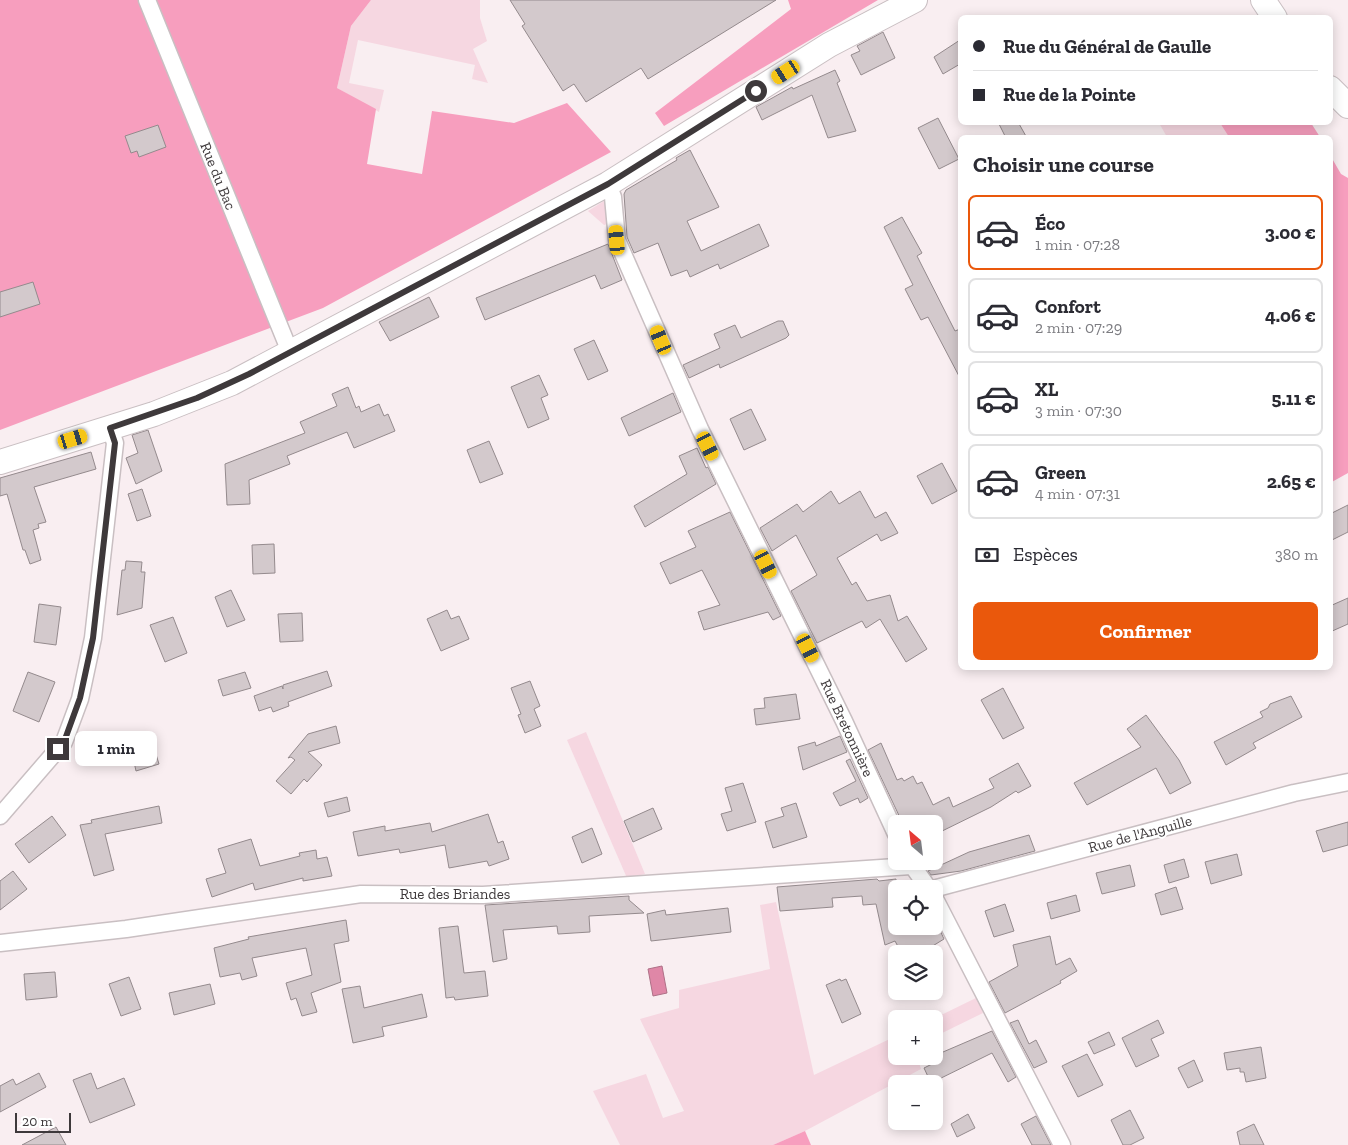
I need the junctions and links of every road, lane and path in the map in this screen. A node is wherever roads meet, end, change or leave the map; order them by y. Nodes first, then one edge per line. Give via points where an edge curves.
1 (147, 0) edge
2 (915, 0) edge
3 (1263, 0) edge
4 (1273, 15) edge
5 (1333, 91) edge
6 (1348, 106) edge
7 (608, 184) junction
8 (290, 352) junction
9 (110, 428) junction
10 (0, 462) edge
11 (1348, 782) edge
12 (0, 816) edge
13 (888, 817) edge
14 (888, 866) edge
15 (915, 870) edge
16 (923, 880) edge
17 (943, 886) edge
18 (943, 914) edge
19 (0, 943) edge
20 (1062, 1145) edge

1 - 8 street, Rue du Bac
2 - 7 main road via 829,45
3 - 4 main road
5 - 6 main road
7 - 8 main road
7 - 13 street, Rue Bretonnière via 614,197 617,240 700,429
8 - 9 main road via 197,398
9 - 10 main road
9 - 12 street via 115,443 93,638 80,698 64,742
11 - 17 street, Rue de l'Anguille
14 - 19 street, Rue des Briandes via 483,895 361,894 126,929
15 - 16 street
18 - 20 street

